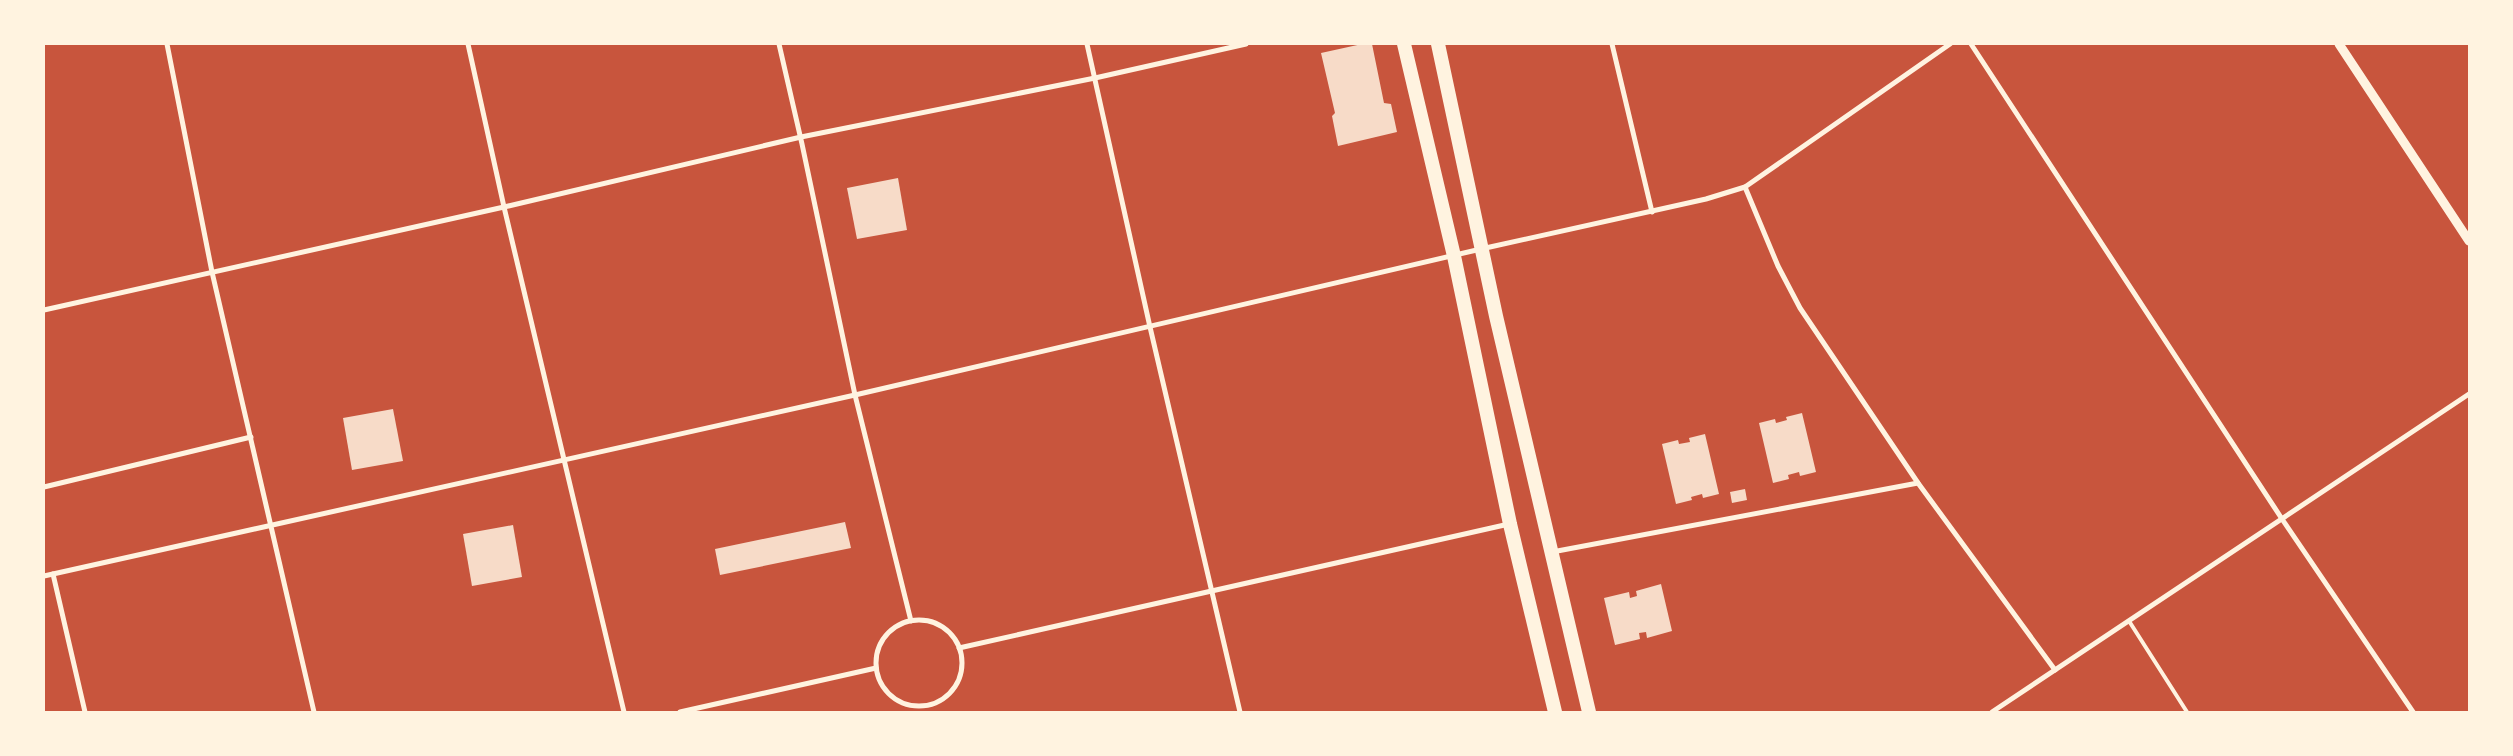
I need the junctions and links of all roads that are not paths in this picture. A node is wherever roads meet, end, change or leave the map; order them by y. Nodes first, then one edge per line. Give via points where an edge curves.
1 (167, 44) edge
2 (468, 44) edge
3 (779, 44) edge
4 (1087, 44) edge
5 (1246, 44) edge
6 (1404, 44) edge
7 (1438, 44) edge
8 (1612, 44) edge
9 (1950, 44) edge
10 (1971, 44) edge
11 (2339, 44) edge
12 (1094, 78) junction
13 (801, 137) junction
14 (1744, 187) junction
15 (504, 208) junction
16 (1652, 212) junction
17 (2469, 241) edge
18 (1481, 249) junction
19 (1454, 256) junction
20 (212, 272) junction
21 (44, 310) edge
22 (1150, 327) junction
23 (2469, 394) edge
24 (855, 395) junction
25 (251, 438) junction
26 (564, 461) junction
27 (1918, 483) junction
28 (44, 487) edge
29 (2282, 518) junction
30 (1510, 524) junction
31 (271, 525) junction
32 (1551, 552) junction
33 (53, 574) junction
34 (44, 576) edge
35 (1212, 589) junction
36 (911, 621) junction
37 (2129, 621) junction
38 (959, 648) junction
39 (876, 668) junction
40 (2055, 670) junction
41 (930, 704) junction
42 (84, 712) edge
43 (314, 712) edge
44 (624, 712) edge
45 (680, 712) edge
46 (932, 712) edge
47 (1240, 712) edge
48 (1555, 712) edge
49 (1589, 712) edge
50 (1992, 712) edge
51 (2187, 712) edge
52 (2413, 712) edge

1 - 20 street
2 - 15 street
3 - 13 street
4 - 12 street
5 - 12 street
6 - 19 highway
7 - 18 highway
8 - 16 street
9 - 14 street
10 - 29 street
11 - 17 street
12 - 13 street
12 - 22 street
13 - 15 street
13 - 24 street
14 - 16 street
14 - 27 street via 1800,308
15 - 20 street
15 - 26 street
16 - 18 street
18 - 19 street
18 - 32 highway
19 - 22 street
19 - 30 highway
20 - 21 street
20 - 25 street
22 - 24 street
22 - 35 street
23 - 29 street
24 - 26 street
24 - 36 street
25 - 28 street
25 - 31 street
26 - 31 street
26 - 44 street
27 - 32 street
27 - 40 street
29 - 37 street
29 - 52 street
30 - 35 street
30 - 48 highway
31 - 33 street
31 - 43 street
32 - 49 highway
33 - 34 street
33 - 42 street
35 - 38 street
35 - 47 street
36 - 38 street via 923,620 945,629
36 - 39 street via 888,633 881,643
37 - 40 street
37 - 51 lane
38 - 41 street via 962,660 957,683 950,692
39 - 41 street via 880,682 889,694 915,706
39 - 45 street
40 - 50 street
41 - 46 street

